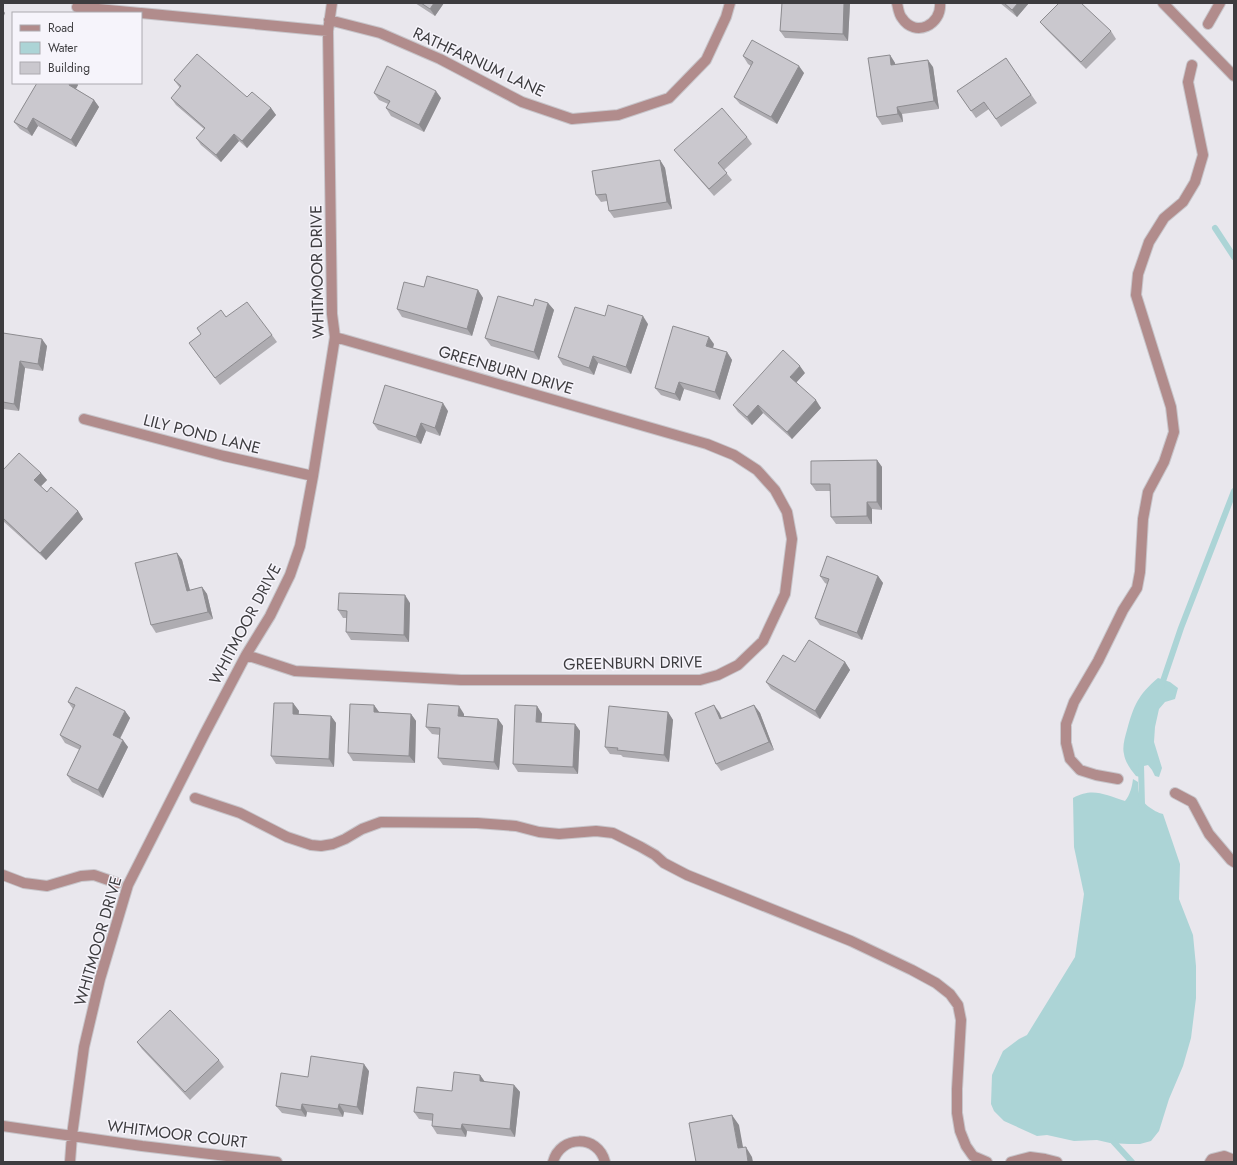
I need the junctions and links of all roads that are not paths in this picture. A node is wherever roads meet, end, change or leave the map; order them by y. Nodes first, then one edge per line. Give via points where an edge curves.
1 (332, 3) edge
2 (730, 3) edge
3 (897, 3) edge
4 (940, 3) edge
5 (1163, 3) edge
6 (1220, 3) edge
7 (78, 7) dead end
8 (130, 12) edge
9 (142, 13) edge
10 (1208, 24) dead end
11 (328, 25) junction
12 (1192, 66) dead end
13 (1234, 76) edge
14 (335, 337) junction
15 (84, 419) dead end
16 (312, 476) junction
17 (246, 655) junction
18 (1118, 779) dead end
19 (1175, 793) dead end
20 (195, 798) dead end
21 (1234, 862) edge
22 (3, 874) edge
23 (117, 883) dead end
24 (3, 1126) edge
25 (72, 1135) junction
26 (1234, 1160) edge
27 (70, 1162) edge
28 (277, 1162) edge
29 (553, 1162) edge
30 (605, 1162) edge
31 (987, 1162) edge
32 (1011, 1162) edge
33 (1057, 1162) edge
34 (1210, 1162) edge

1 - 11 street, WHITMOOR DRIVE
2 - 11 street, RATHFARNUM LANE via 706,60 669,98 618,115 572,119 522,102 440,59 380,33
3 - 4 street via 901,18 916,28 930,25 936,19
5 - 13 street
6 - 10 street
7 - 8 street, RATHFARNUM LANE
9 - 11 street, RATHFARNUM LANE
11 - 14 street, WHITMOOR DRIVE via 332,306
12 - 18 street via 1188,82 1203,155 1195,182 1183,202 1164,218 1149,242 1138,274 1136,295 1171,407 1174,432 1164,462 1148,492 1137,588 1074,702 1066,724 1066,743 1070,759 1080,770
14 - 16 street, WHITMOOR DRIVE
14 - 17 street, GREENBURN DRIVE via 734,454 757,470 775,490 787,512 792,539 785,594 763,641 738,665 700,680 461,680 294,671
15 - 16 street, LILY POND LANE
16 - 17 street, WHITMOOR DRIVE via 300,546 290,575 270,616
17 - 25 street, WHITMOOR DRIVE via 128,885 100,979 84,1047
19 - 21 street via 1192,802 1210,834
20 - 31 street via 240,813 287,837 321,846 333,844 381,822 478,823 516,826 559,834 596,831 613,833 687,875 851,941 936,983 950,994 958,1005 961,1020 957,1089 960,1130 973,1156
22 - 23 street via 24,883 47,886 80,876 94,875
24 - 25 street, WHITMOOR COURT
25 - 27 street, WHITMOOR DRIVE
25 - 28 street, WHITMOOR COURT
26 - 34 street via 1224,1156
29 - 30 street via 559,1149 575,1141 584,1141 599,1150
32 - 33 street via 1030,1157

